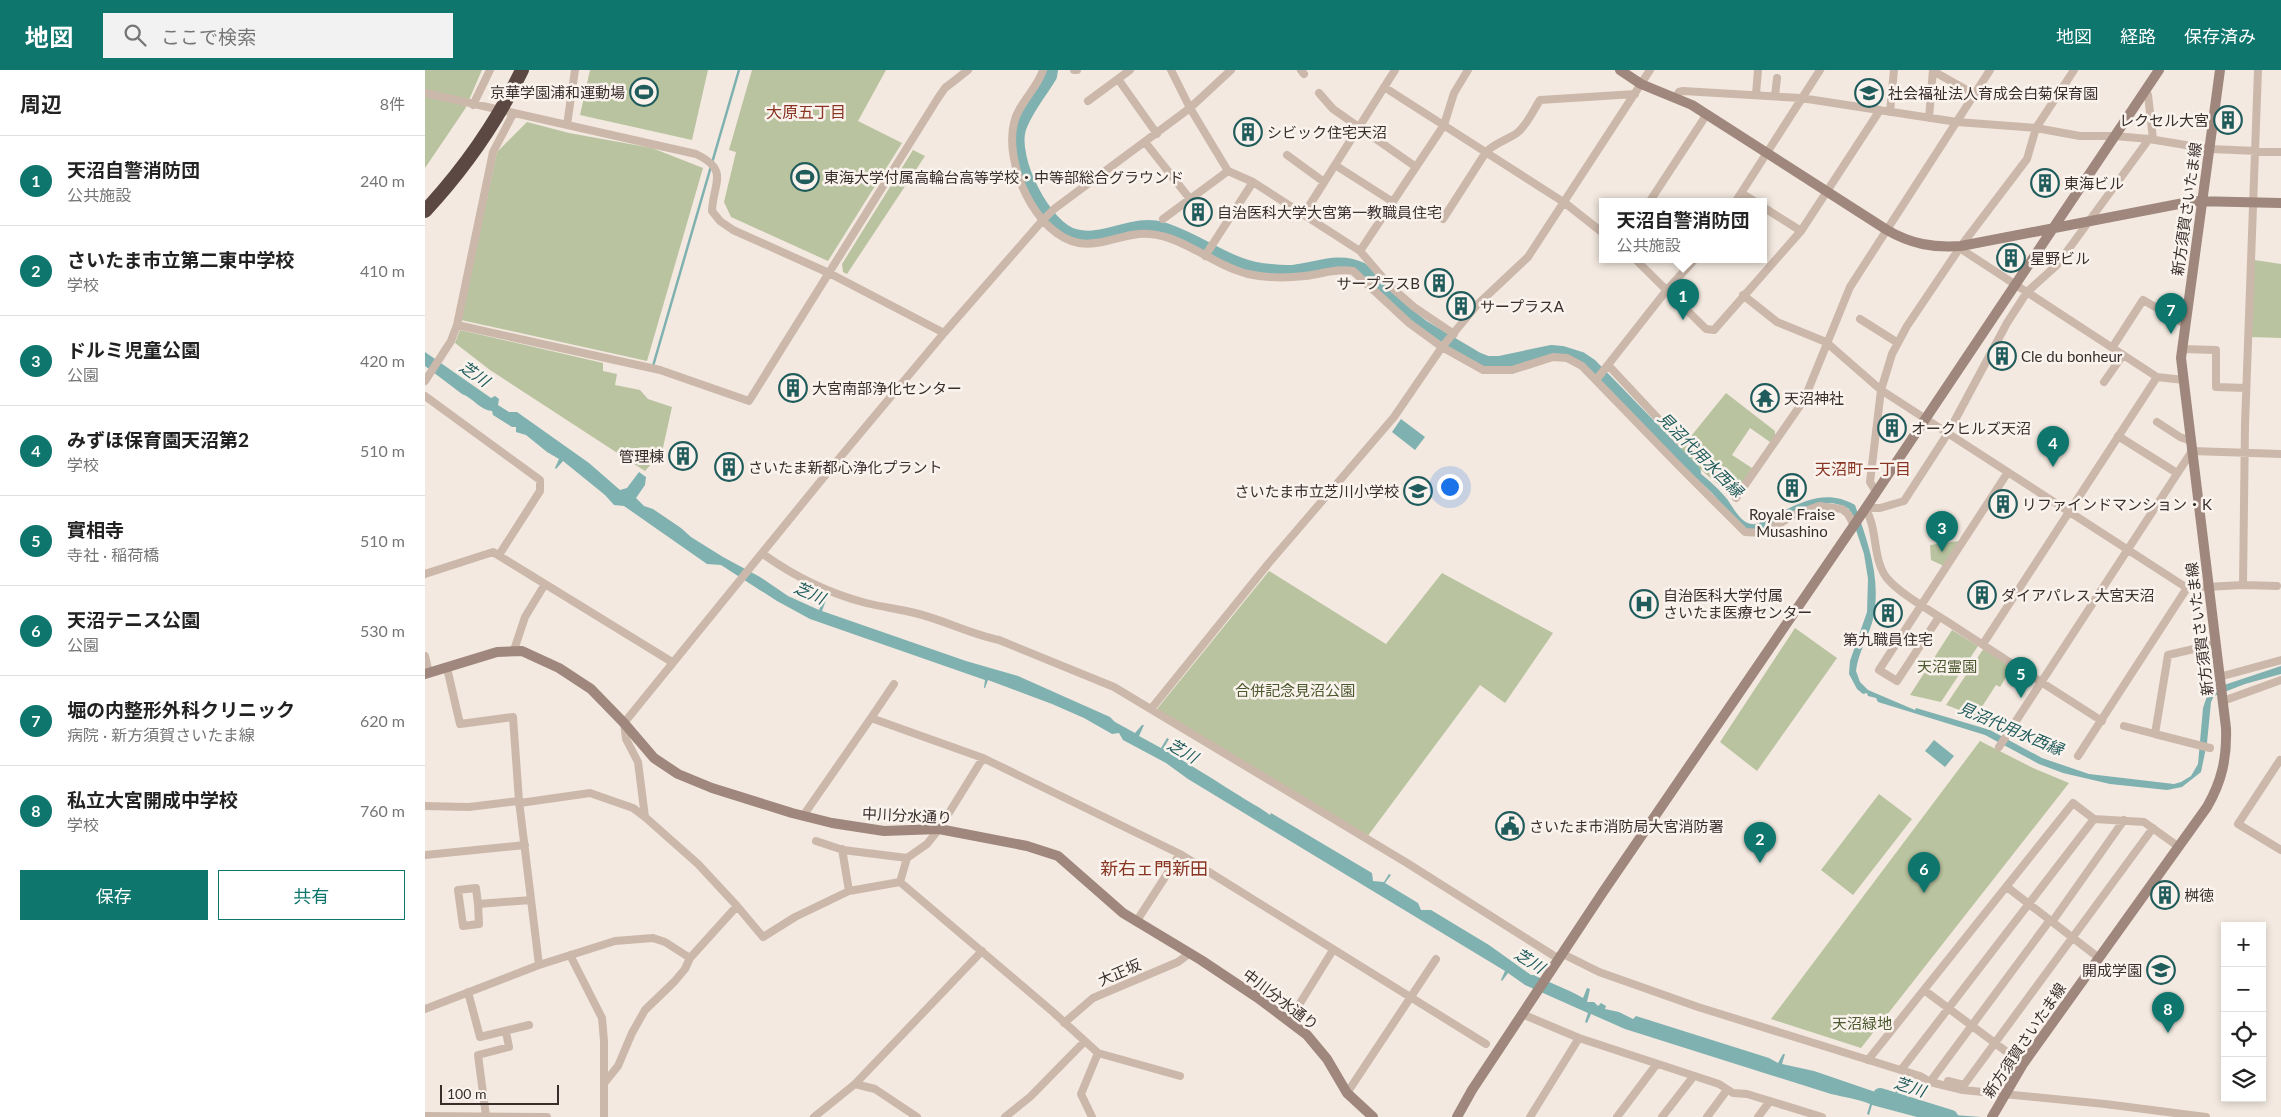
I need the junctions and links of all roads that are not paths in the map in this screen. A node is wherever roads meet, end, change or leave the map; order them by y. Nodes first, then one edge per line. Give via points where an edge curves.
1 (490, 70) edge
2 (513, 70) edge
3 (522, 70) edge
4 (530, 70) edge
5 (575, 70) edge
6 (968, 70) edge
7 (1043, 70) edge
8 (1130, 70) edge
9 (1171, 70) edge
10 (1231, 70) edge
11 (1468, 70) edge
12 (1620, 70) edge
13 (1650, 70) edge
14 (1758, 70) edge
15 (1820, 70) edge
16 (1894, 70) edge
17 (1989, 70) edge
18 (2074, 70) edge
19 (2159, 70) edge
20 (2220, 70) edge
21 (2258, 70) edge
22 (1393, 71) edge
23 (1933, 71) edge
24 (1777, 78) dead end
25 (1117, 79) junction
26 (1641, 84) junction
27 (1384, 87) junction
28 (2145, 91) junction
29 (425, 93) edge
30 (1319, 93) dead end
31 (1635, 94) junction
32 (1755, 94) junction
33 (1974, 94) junction
34 (1775, 96) junction
35 (1675, 98) junction
36 (1801, 98) junction
37 (1088, 101) dead end
38 (473, 105) junction
39 (1190, 108) junction
40 (1880, 110) junction
41 (1891, 112) junction
42 (513, 114) junction
43 (1707, 114) junction
44 (1929, 118) junction
45 (1957, 122) junction
46 (567, 125) junction
47 (1444, 126) junction
48 (1359, 127) junction
49 (2036, 128) junction
50 (1157, 134) junction
51 (2115, 136) junction
52 (2151, 139) junction
53 (1145, 142) junction
54 (2210, 149) junction
55 (2255, 151) junction
56 (1486, 152) junction
57 (2281, 152) edge
58 (1767, 153) junction
59 (1287, 155) dead end
60 (1335, 164) junction
61 (1417, 167) junction
62 (1229, 171) junction
63 (1253, 182) junction
64 (1324, 182) junction
65 (1827, 191) junction
66 (1741, 193) junction
67 (441, 194) junction
68 (1652, 198) edge
69 (1738, 198) edge
70 (1749, 198) edge
71 (425, 199) edge
72 (1190, 199) junction
73 (2203, 201) junction
74 (1393, 202) junction
75 (2253, 202) junction
76 (1565, 203) junction
77 (2281, 203) edge
78 (1767, 210) edge
79 (425, 212) edge
80 (1304, 214) junction
81 (1163, 218) dead end
82 (1443, 219) dead end
83 (2090, 220) junction
84 (1042, 221) junction
85 (2053, 228) junction
86 (1599, 230) edge
87 (1887, 230) junction
88 (1801, 231) junction
89 (1961, 246) junction
90 (1360, 251) junction
91 (1205, 256) junction
92 (1639, 263) edge
93 (1691, 263) edge
94 (829, 273) junction
95 (2015, 285) junction
96 (1666, 291) junction
97 (2027, 292) junction
98 (1743, 295) junction
99 (1860, 319) dead end
100 (2185, 324) junction
101 (457, 325) junction
102 (944, 333) junction
103 (1453, 334) junction
104 (1826, 342) junction
105 (1898, 343) junction
106 (1442, 347) junction
107 (2112, 348) junction
108 (2182, 349) junction
109 (2123, 354) junction
110 (1608, 366) junction
111 (2157, 377) junction
112 (1595, 380) junction
113 (2184, 380) junction
114 (425, 381) edge
115 (2104, 382) dead end
116 (2246, 388) junction
117 (1881, 390) junction
118 (425, 396) edge
119 (1925, 419) junction
120 (2157, 422) dead end
121 (1948, 433) junction
122 (2119, 436) junction
123 (1680, 442) dead end
124 (2192, 446) junction
125 (2245, 453) junction
126 (2281, 454) edge
127 (2008, 472) junction
128 (2177, 473) junction
129 (1876, 492) junction
130 (1737, 498) dead end
131 (1864, 510) junction
132 (2069, 511) junction
133 (1853, 526) junction
134 (2128, 550) junction
135 (762, 555) junction
136 (499, 556) junction
137 (425, 574) edge
138 (545, 584) junction
139 (2243, 586) junction
140 (2277, 586) dead end
141 (2209, 587) junction
142 (2187, 588) junction
143 (1922, 606) junction
144 (1939, 616) junction
145 (1983, 644) junction
146 (2215, 644) junction
147 (514, 650) junction
148 (425, 656) edge
149 (2281, 660) edge
150 (672, 662) junction
151 (447, 668) junction
152 (427, 674) edge
153 (2219, 679) junction
154 (2281, 680) edge
155 (2042, 683) junction
156 (894, 684) dead end
157 (2222, 699) junction
158 (1151, 709) junction
159 (871, 718) junction
160 (2102, 721) junction
161 (624, 723) junction
162 (2124, 726) dead end
163 (2155, 734) junction
164 (1999, 747) dead end
165 (2208, 748) dead end
166 (2078, 756) dead end
167 (983, 758) junction
168 (2280, 760) edge
169 (519, 802) junction
170 (425, 806) edge
171 (803, 816) junction
172 (645, 817) junction
173 (2094, 819) junction
174 (2124, 820) junction
175 (2153, 828) junction
176 (939, 829) junction
177 (816, 841) dead end
178 (525, 845) junction
179 (2179, 847) junction
180 (842, 850) junction
181 (2281, 850) edge
182 (1180, 854) junction
183 (425, 855) edge
184 (907, 858) junction
185 (900, 882) junction
186 (2007, 886) junction
187 (849, 891) junction
188 (531, 900) junction
189 (478, 904) junction
190 (2029, 904) junction
191 (737, 906) junction
192 (2051, 921) junction
193 (1136, 922) junction
194 (2073, 938) junction
195 (1333, 950) junction
196 (982, 951) junction
197 (1190, 953) junction
198 (570, 955) junction
199 (690, 958) junction
200 (2099, 958) junction
201 (1436, 959) dead end
202 (1559, 959) junction
203 (539, 965) junction
204 (1924, 990) junction
205 (468, 992) junction
206 (1411, 997) junction
207 (425, 1008) edge
208 (1949, 1009) junction
209 (1524, 1011) junction
210 (1289, 1021) junction
211 (1063, 1023) junction
212 (529, 1026) dead end
213 (1971, 1026) junction
214 (506, 1032) junction
215 (1579, 1038) junction
216 (1084, 1042) junction
217 (1486, 1044) dead end
218 (1995, 1044) junction
219 (1097, 1053) junction
220 (1868, 1060) junction
221 (2023, 1064) junction
222 (1656, 1065) junction
223 (1901, 1070) junction
224 (1180, 1076) dead end
225 (1920, 1076) junction
226 (1693, 1077) junction
227 (1933, 1078) junction
228 (605, 1082) junction
229 (855, 1084) junction
230 (1727, 1090) junction
231 (1347, 1093) junction
232 (2001, 1098) junction
233 (1770, 1101) junction
234 (1808, 1115) edge
235 (425, 1116) edge
236 (486, 1116) junction
237 (547, 1117) edge
238 (604, 1117) edge
239 (814, 1117) edge
240 (917, 1117) edge
241 (1005, 1117) edge
242 (1092, 1117) edge
243 (1373, 1117) edge
244 (1457, 1117) edge
245 (1530, 1117) edge
246 (1617, 1117) edge
247 (1662, 1117) edge
248 (1707, 1117) edge
249 (1757, 1117) edge
250 (1822, 1117) edge
251 (1992, 1117) edge
252 (2205, 1117) edge

1 - 38 street
2 - 71 highway via 485,120
3 - 67 highway via 487,134
4 - 67 highway via 483,149 463,176
5 - 46 street
6 - 94 street via 945,88 938,98
7 - 84 street via 1015,118 1013,149 1020,182
8 - 25 street
9 - 39 street
10 - 39 street
11 - 47 street via 1453,93
12 - 26 street
13 - 26 street
14 - 32 street
15 - 36 street
16 - 41 street
17 - 33 street
18 - 49 street
19 - 28 street
20 - 54 street, 新方須賀さいたま線
21 - 55 street
22 - 27 street
23 - 33 street
23 - 44 street
24 - 34 street
25 - 37 street
25 - 50 street
26 - 31 street
26 - 35 street
27 - 47 street
27 - 48 street
28 - 51 street
28 - 52 street via 2149,95
29 - 38 street
30 - 48 street via 1333,110
31 - 56 street via 1540,100 1517,133
31 - 76 street
32 - 34 street
32 - 35 street via 1683,91
33 - 45 street
34 - 36 street
35 - 43 street
36 - 40 street
36 - 58 street
38 - 42 street
39 - 50 street
39 - 62 street
40 - 41 street
40 - 65 street
41 - 44 street
42 - 46 street
42 - 101 street via 493,152
43 - 58 street
43 - 68 street
44 - 45 street
45 - 49 street
45 - 87 street
46 - 94 street via 707,159 717,172 712,211 720,221 733,230
47 - 56 street
47 - 61 street
48 - 60 street
48 - 61 street
49 - 51 street via 2080,136
49 - 89 street via 2027,159
50 - 53 street
51 - 52 street
51 - 85 street
52 - 54 street
52 - 83 street
53 - 72 street
53 - 84 street
54 - 55 street
54 - 73 street, 新方須賀さいたま線
55 - 57 street
55 - 75 street
56 - 76 street
56 - 82 street
58 - 65 street
58 - 66 street
59 - 64 street
60 - 64 street
60 - 74 street
61 - 74 street
62 - 63 street
62 - 72 street
63 - 80 street
63 - 91 street
64 - 80 street
65 - 87 street
65 - 88 street
66 - 69 street
66 - 70 street
67 - 79 highway
72 - 81 street
73 - 75 street
73 - 83 street
73 - 100 street, 新方須賀さいたま線
74 - 90 street
75 - 77 street
75 - 116 street
76 - 86 street
76 - 103 street via 1529,257 1477,305
78 - 88 street
80 - 90 street
83 - 85 street
83 - 97 street via 2057,266
84 - 91 street via 1079,243 1148,233 1162,235
84 - 102 street
85 - 89 street
85 - 95 street
87 - 89 street via 1921,244
87 - 104 street via 1850,287
88 - 98 street
89 - 95 street via 1963,251
89 - 105 street
90 - 103 street via 1390,286
91 - 106 street via 1248,274 1279,277 1342,269 1353,271 1396,313
92 - 96 street
93 - 96 street
94 - 101 street via 749,401 660,370
94 - 102 street
95 - 97 street
95 - 119 street
96 - 98 street via 1706,329 1714,330
96 - 110 street
97 - 107 street
97 - 121 street
98 - 104 street via 1777,322
99 - 105 street
100 - 107 street via 2143,300
100 - 108 street, 新方須賀さいたま線
101 - 114 street
102 - 135 street
103 - 106 street
104 - 117 street
104 - 130 street via 1804,400
105 - 117 street
106 - 112 street via 1483,370 1506,371 1553,357 1567,358 1582,366
106 - 158 street via 1394,417 1268,564
107 - 109 street
108 - 113 street, 新方須賀さいたま線
108 - 116 street via 2215,350 2216,387
109 - 111 street
109 - 115 street
110 - 112 street
110 - 123 street
111 - 113 street
111 - 122 street
112 - 133 street via 1745,532 1763,533 1819,506 1842,509
113 - 124 street, 新方須賀さいたま線
116 - 125 street
117 - 119 street
117 - 129 street via 1870,482
118 - 136 street via 540,480 540,491
119 - 121 street
119 - 129 street
120 - 124 street
121 - 127 street
121 - 131 street via 1904,501
122 - 128 street
122 - 132 street
124 - 125 street
124 - 128 street
124 - 141 street, 新方須賀さいたま線
125 - 126 street
125 - 139 street
127 - 132 street
127 - 143 street
128 - 134 street
129 - 131 street
131 - 133 street
131 - 143 street via 1871,517 1885,576
132 - 134 street
132 - 145 street
133 - 202 street
134 - 142 street
134 - 155 street
135 - 150 street
135 - 158 street via 815,586 865,603 916,613 999,640 1114,687
136 - 137 street via 493,552
136 - 138 street
138 - 147 street via 525,617
138 - 150 street
139 - 140 street
139 - 141 street
141 - 142 street
141 - 146 street, 新方須賀さいたま線
142 - 160 street
143 - 144 street
143 - 144 street via 1879,670 1897,681
144 - 145 street
145 - 155 street
146 - 153 street, 新方須賀さいたま線
146 - 163 street via 2168,654
147 - 151 street, 中川分水通り
147 - 161 street, 中川分水通り via 531,653 579,680
148 - 152 street
149 - 153 street
150 - 161 street
151 - 152 street, 中川分水通り
151 - 169 street via 460,724 513,717
153 - 157 street, 新方須賀さいたま線
154 - 157 street
155 - 160 street
155 - 164 street
156 - 159 street
157 - 179 street, 新方須賀さいたま線 via 2227,745 2222,776 2207,807
158 - 202 street
159 - 167 street
159 - 171 street
160 - 166 street
161 - 171 street, 中川分水通り via 654,758 678,774
161 - 172 street via 626,739 638,762
162 - 163 street
163 - 165 street
167 - 176 street
167 - 182 street
168 - 181 street via 2238,824
169 - 170 street via 469,807
169 - 172 street via 590,792 633,808
169 - 178 street
171 - 176 street, 中川分水通り via 884,831
172 - 191 street via 698,864
173 - 174 street
173 - 186 street via 2073,803
173 - 190 street
174 - 175 street via 2144,822
174 - 192 street
175 - 179 street
175 - 194 street
176 - 184 street via 927,844
176 - 193 street, 中川分水通り via 1018,844 1057,856 1102,897
177 - 180 street
178 - 183 street
178 - 188 street
179 - 200 street, 新方須賀さいたま線
180 - 184 street
180 - 187 street
182 - 193 street
182 - 195 street
184 - 185 street
185 - 187 street
185 - 196 street
186 - 190 street
186 - 204 street
187 - 191 street via 795,916 763,937
188 - 189 street
188 - 203 street
189 - 189 street via 476,888 458,890 463,926 479,924
190 - 192 street
190 - 208 street
191 - 199 street
192 - 194 street
192 - 213 street
193 - 197 street, 中川分水通り
194 - 200 street
194 - 218 street
195 - 206 street
195 - 210 street
196 - 211 street
196 - 229 street
197 - 210 street, 中川分水通り
197 - 211 street, 大正坂 via 1178,962 1093,998
198 - 199 street via 615,941 653,938
198 - 203 street
198 - 228 street via 602,1018
199 - 228 street via 674,982 645,1010 631,1033 618,1066
200 - 221 street, 新方須賀さいたま線
201 - 206 street
202 - 209 street
202 - 220 street
203 - 205 street
204 - 208 street
204 - 220 street
205 - 207 street
205 - 214 street via 481,1037
206 - 217 street
206 - 231 street
208 - 213 street
208 - 223 street
209 - 215 street
209 - 244 street
210 - 231 street, 中川分水通り via 1317,1046
211 - 216 street
212 - 214 street
213 - 218 street
213 - 227 street
214 - 236 street via 509,1047 478,1055
215 - 222 street
215 - 245 street
216 - 219 street
216 - 241 street via 1030,1098
218 - 221 street
218 - 227 street via 1964,1085
219 - 224 street
219 - 242 street via 1081,1094
220 - 223 street
221 - 232 street, 新方須賀さいたま線
222 - 226 street
222 - 246 street
223 - 225 street
225 - 227 street
225 - 232 street via 1930,1082
226 - 230 street via 1719,1084
226 - 247 street
228 - 238 street
229 - 239 street
229 - 240 street via 875,1089
230 - 233 street
230 - 248 street
231 - 243 street, 中川分水通り
232 - 251 street, 新方須賀さいたま線
232 - 252 street via 2105,1104
233 - 234 street
233 - 249 street
234 - 250 street
235 - 236 street
236 - 237 street

